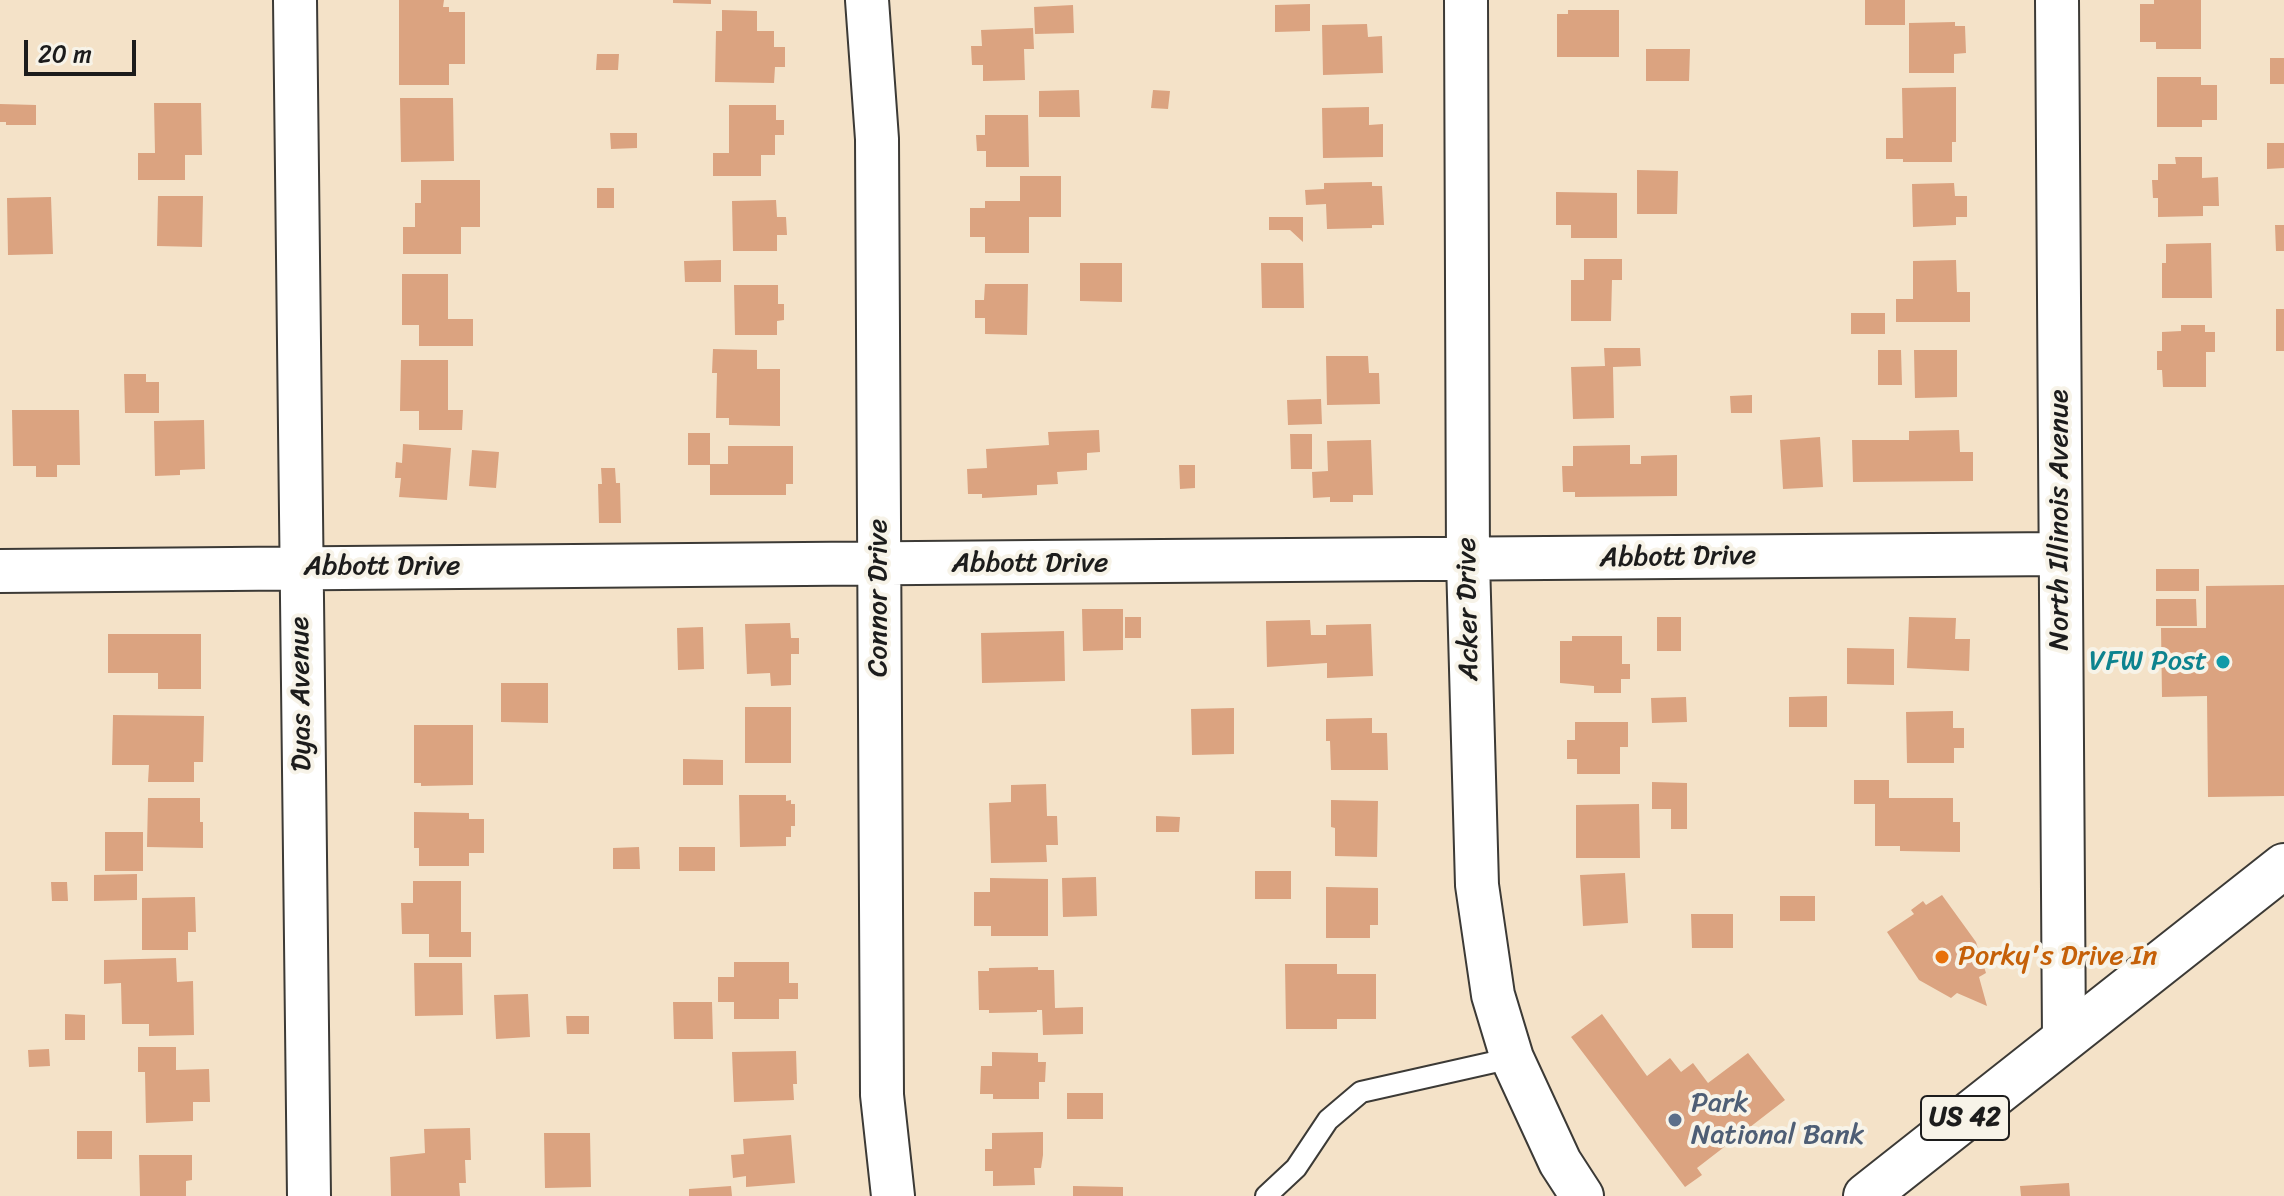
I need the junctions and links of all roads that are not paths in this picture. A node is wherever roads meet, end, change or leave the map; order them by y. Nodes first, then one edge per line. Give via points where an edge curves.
1 (295, 0) edge
2 (867, 0) edge
3 (1466, 0) edge
4 (2057, 0) edge
5 (2060, 554) junction
6 (1468, 561) junction
7 (879, 565) junction
8 (300, 567) junction
9 (0, 571) edge
10 (2284, 866) edge
11 (2064, 1040) junction
12 (1512, 1058) junction
13 (1270, 1195) edge
14 (309, 1196) edge
15 (893, 1196) edge
16 (1582, 1196) edge
17 (1866, 1196) edge

1 - 8 street, Dyas Avenue
2 - 7 street, Connor Drive via 877,139
3 - 6 street, Acker Drive
4 - 5 street, North Illinois Avenue
5 - 6 street, Abbott Drive
5 - 11 street, North Illinois Avenue
6 - 7 street, Abbott Drive
6 - 12 street, Acker Drive via 1477,885 1493,995
7 - 8 street, Abbott Drive
7 - 15 street, Connor Drive via 882,1095
8 - 9 street, Abbott Drive
8 - 14 street, Dyas Avenue
10 - 11 main road, US 42
11 - 17 main road, US 42
12 - 13 lane via 1361,1092 1328,1120 1296,1168
12 - 16 street, Acker Drive via 1560,1162

